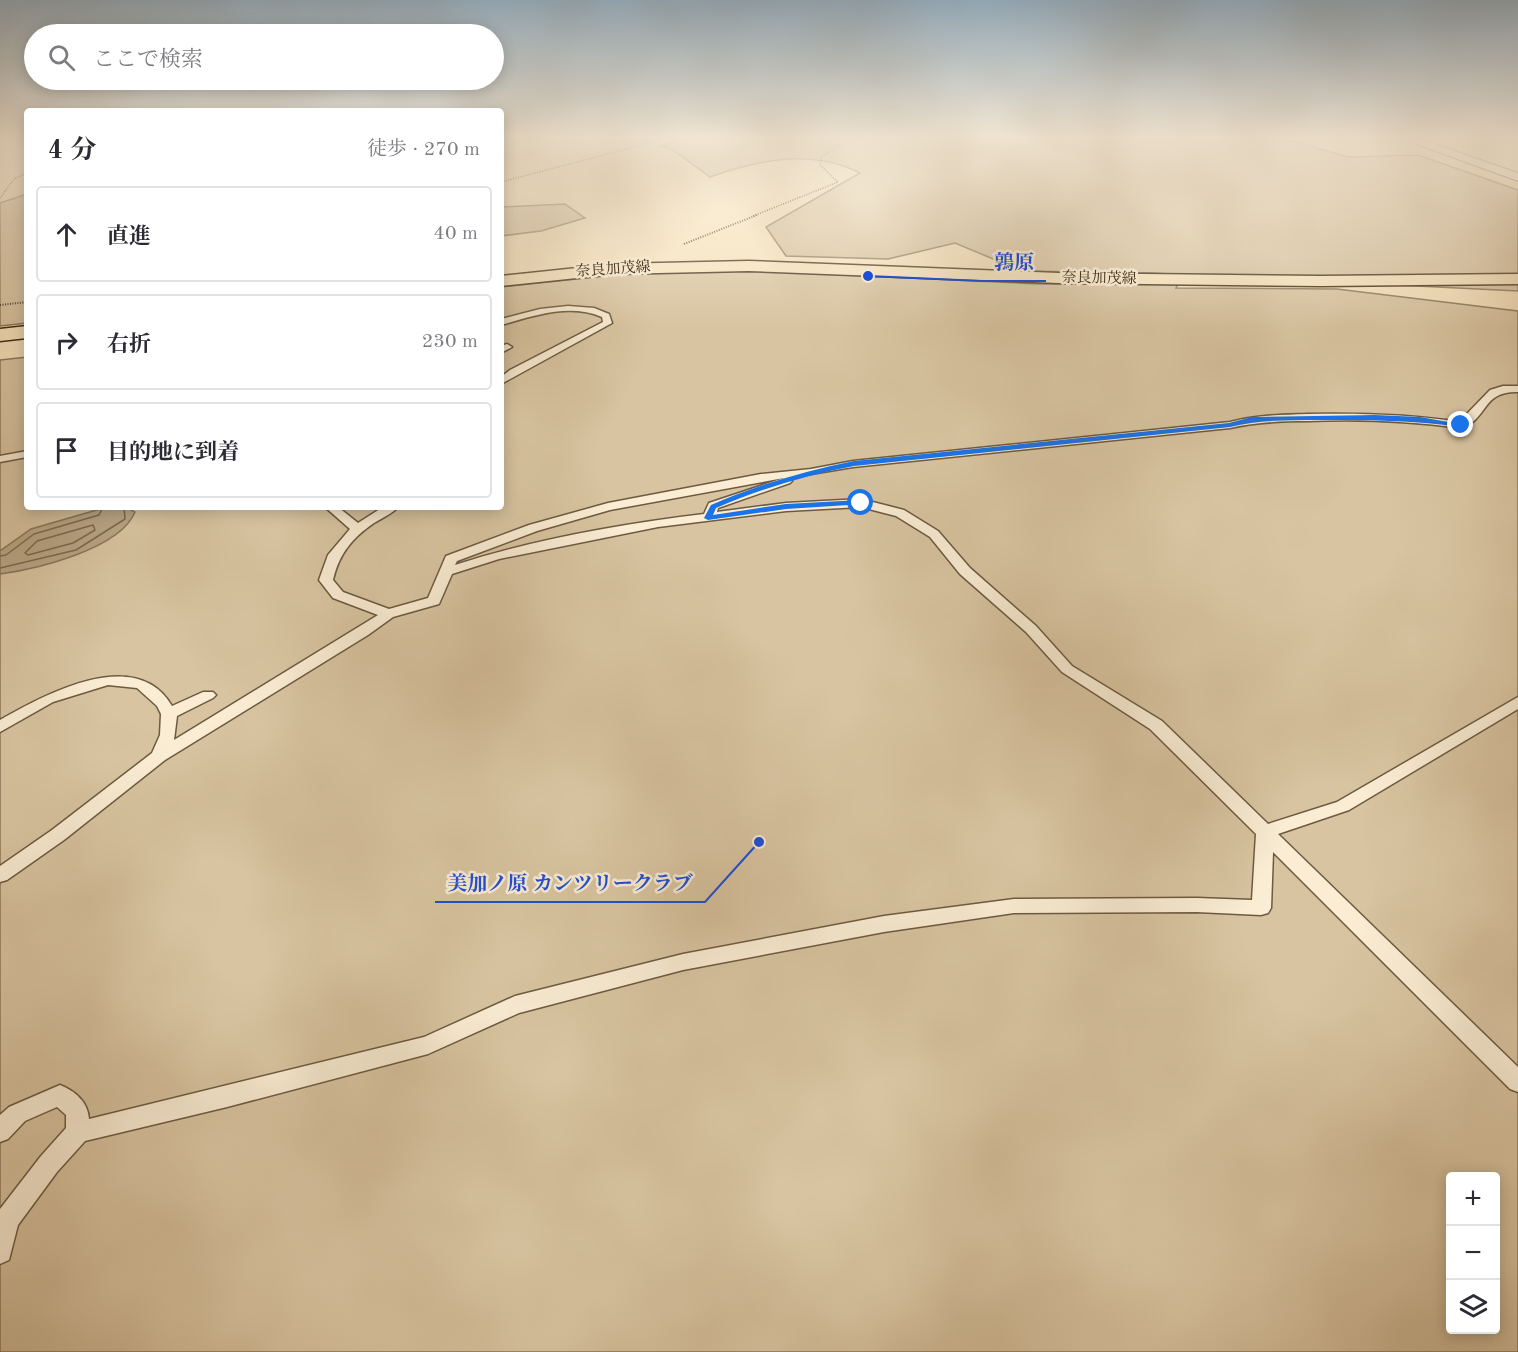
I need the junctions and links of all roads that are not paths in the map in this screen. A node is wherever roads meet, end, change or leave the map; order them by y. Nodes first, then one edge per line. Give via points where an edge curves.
1 (1518, 279) edge
2 (504, 281) edge
3 (504, 321) edge
4 (24, 332) edge
5 (0, 334) edge
6 (504, 379) edge
7 (1518, 389) edge
8 (24, 455) edge
9 (0, 459) edge
10 (811, 472) junction
11 (335, 510) edge
12 (387, 510) edge
13 (582, 516) junction
14 (708, 518) junction
15 (635, 527) junction
16 (357, 528) junction
17 (446, 572) junction
18 (387, 614) junction
19 (208, 694) dead end
20 (1518, 702) edge
21 (169, 714) junction
22 (0, 728) edge
23 (159, 756) junction
24 (1265, 832) junction
25 (0, 875) edge
26 (1518, 1082) edge
27 (0, 1131) edge
28 (78, 1132) junction
29 (0, 1251) edge

1 - 2 main road, 奈良加茂線 via 1058,278 739,266 615,269
3 - 6 lane via 576,308 597,310 608,323
4 - 5 main road
7 - 10 lane via 1499,390 1488,397 1473,419 1461,425 1375,417 1252,419 1230,425 854,464
8 - 9 lane
10 - 13 lane via 672,493
10 - 14 lane via 713,506
11 - 16 lane
12 - 16 lane
13 - 15 lane
13 - 17 lane via 533,528 452,559
14 - 15 lane
14 - 24 lane via 786,507 861,503 900,513 934,534 965,571 1031,629 1068,669 1156,725
15 - 17 lane via 496,556
16 - 18 lane via 329,561 326,580 338,595
17 - 18 lane via 434,601
18 - 23 lane
19 - 21 lane
20 - 24 lane via 1343,806
21 - 22 lane via 163,703 141,684 107,680 48,699
21 - 23 lane via 168,735
23 - 25 lane via 58,836
24 - 26 lane
24 - 28 lane via 1261,908 1014,906 873,926 683,962 515,1005 428,1045
27 - 28 lane via 17,1114 60,1095 76,1110
28 - 29 lane via 7,1220

